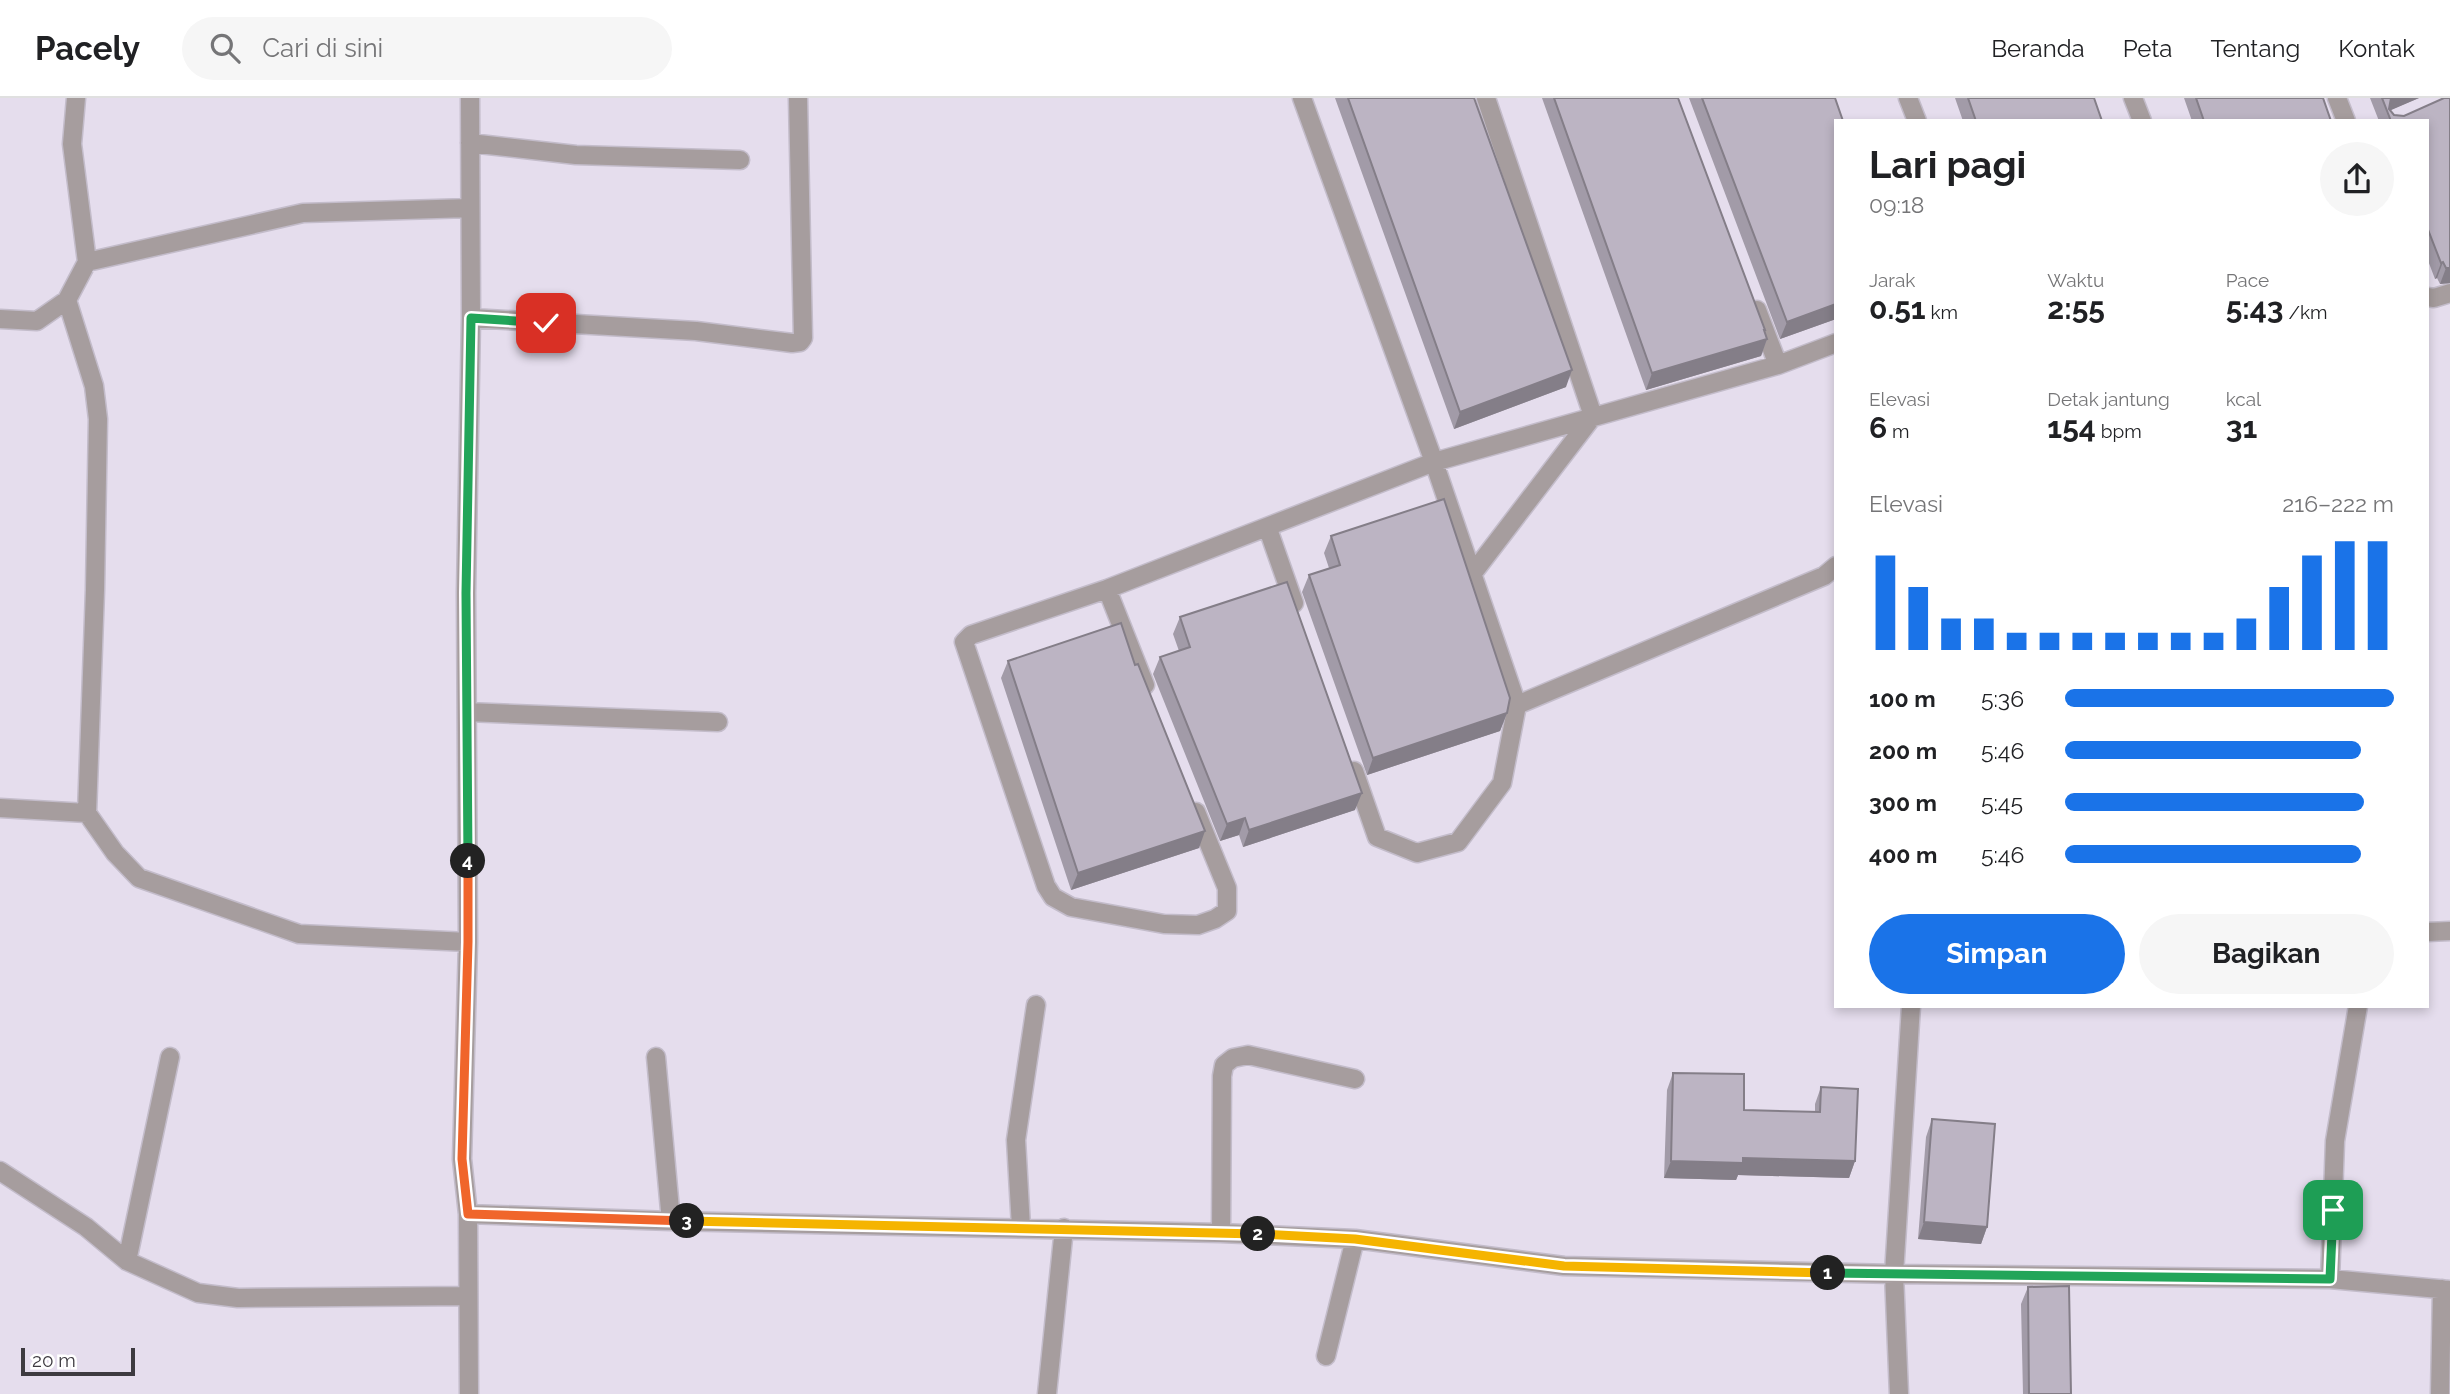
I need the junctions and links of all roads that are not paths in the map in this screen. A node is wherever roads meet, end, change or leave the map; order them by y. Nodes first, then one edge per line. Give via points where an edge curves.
1 (76, 98) edge
2 (470, 98) edge
3 (797, 98) edge
4 (1302, 98) edge
5 (1486, 98) edge
6 (1908, 98) edge
7 (2133, 98) edge
8 (2337, 98) edge
9 (1916, 119) edge
10 (2140, 119) edge
11 (2345, 119) edge
12 (470, 143) junction
13 (740, 160) dead end
14 (470, 208) junction
15 (87, 262) junction
16 (1749, 289) edge
17 (2450, 293) edge
18 (2429, 297) edge
19 (67, 300) junction
20 (471, 318) junction
21 (0, 320) edge
22 (1834, 343) edge
23 (1778, 365) junction
24 (1593, 416) junction
25 (1434, 462) junction
26 (1268, 528) junction
27 (1834, 568) edge
28 (1473, 573) junction
29 (1107, 589) junction
30 (1300, 618) edge
31 (1152, 701) edge
32 (1517, 705) junction
33 (467, 712) junction
34 (719, 722) dead end
35 (1350, 760) edge
36 (1192, 801) edge
37 (0, 808) edge
38 (87, 813) junction
39 (2450, 931) edge
40 (2429, 932) edge
41 (468, 942) junction
42 (1036, 1005) dead end
43 (1912, 1008) edge
44 (2358, 1008) edge
45 (170, 1057) dead end
46 (656, 1057) dead end
47 (1355, 1079) dead end
48 (0, 1171) edge
49 (468, 1214) junction
50 (671, 1221) junction
51 (1021, 1227) junction
52 (1064, 1228) junction
53 (1221, 1233) junction
54 (1355, 1239) junction
55 (127, 1261) junction
56 (1894, 1274) junction
57 (2330, 1279) junction
58 (2446, 1290) edge
59 (468, 1296) junction
60 (1326, 1356) dead end
61 (470, 1394) edge
62 (1047, 1394) edge
63 (1899, 1394) edge
64 (2440, 1394) edge

1 - 15 street via 72,144
2 - 12 street
3 - 20 street via 800,342
4 - 25 street
5 - 24 street
6 - 9 street
7 - 10 street
8 - 11 street
12 - 13 street via 576,155
12 - 14 street
14 - 15 street via 303,213
14 - 20 street
15 - 19 street
16 - 23 street
17 - 18 street
19 - 21 street via 37,321
19 - 38 street via 94,386 98,419
20 - 33 street
22 - 23 street
23 - 24 street
24 - 25 street
24 - 28 street
25 - 26 street
25 - 28 street
26 - 29 street
26 - 30 street
27 - 32 street via 1824,576
28 - 32 street
29 - 31 street
29 - 36 street via 971,635 964,642 1046,886 1053,897 1071,907 1164,924 1198,925 1227,911 1227,888
32 - 35 street via 1502,783 1458,842 1417,852 1377,837
33 - 34 street
33 - 41 street
37 - 38 street
38 - 41 street via 139,878 299,934
39 - 40 street
41 - 49 street via 462,1159
42 - 51 street via 1016,1140
43 - 56 street
44 - 57 street via 2335,1141
45 - 55 street
46 - 50 street
47 - 53 street via 1248,1055 1224,1065
48 - 55 street via 86,1227
49 - 50 street
49 - 59 street
50 - 51 street
51 - 52 street
52 - 53 street
52 - 62 street
53 - 54 street
54 - 56 street via 1564,1266
54 - 60 street
55 - 59 street via 198,1293 238,1298
56 - 57 street
56 - 63 street
57 - 58 street
58 - 64 street
59 - 61 street

